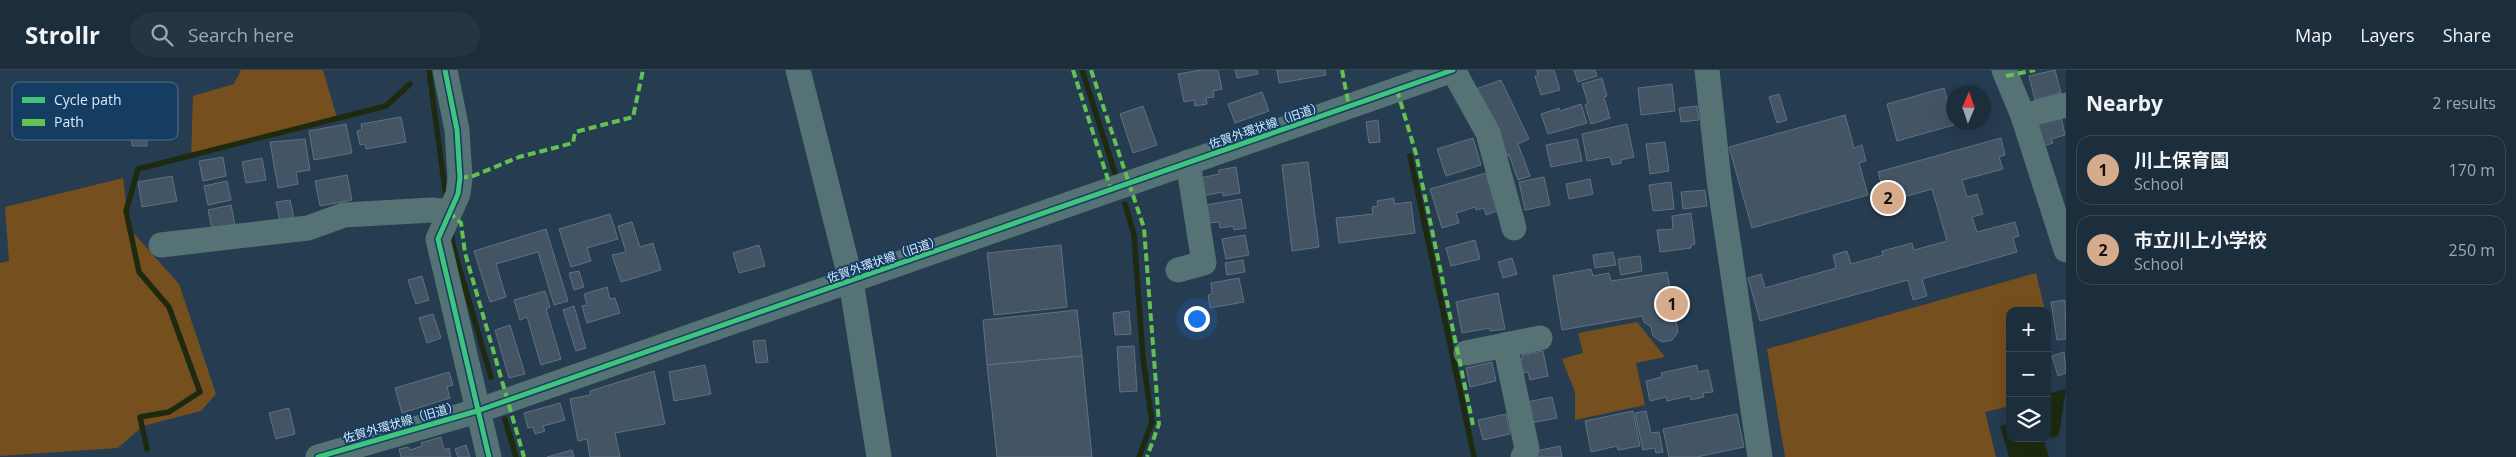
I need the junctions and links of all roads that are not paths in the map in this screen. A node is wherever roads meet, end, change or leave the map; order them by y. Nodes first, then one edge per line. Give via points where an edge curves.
1 (445, 70) edge
2 (798, 70) edge
3 (1453, 70) edge
4 (1707, 70) edge
5 (2004, 70) edge
6 (2066, 104) edge
7 (2023, 116) junction
8 (1188, 162) junction
9 (2056, 188) edge
10 (446, 206) junction
11 (1514, 228) dead end
12 (2063, 235) edge
13 (161, 245) dead end
14 (1178, 270) dead end
15 (851, 281) junction
16 (1540, 338) dead end
17 (1505, 346) junction
18 (1466, 353) dead end
19 (477, 411) junction
20 (321, 457) edge
21 (489, 457) edge
22 (879, 457) edge
23 (1523, 457) edge
24 (1760, 457) edge

1 - 10 street via 457,130 460,178
2 - 15 street
3 - 8 street, 佐賀外環状線（旧道）
3 - 11 street via 1488,133
4 - 24 street via 1719,180
5 - 7 street
6 - 7 street
7 - 9 street
8 - 14 street via 1204,263
8 - 15 street, 佐賀外環状線（旧道）
9 - 12 street
10 - 13 street via 344,215 308,228
10 - 19 street via 438,239
15 - 19 street, 佐賀外環状線（旧道）
15 - 22 street
16 - 17 street
17 - 18 street
17 - 23 street via 1527,449
19 - 20 street, 佐賀外環状線（旧道）
19 - 21 street

